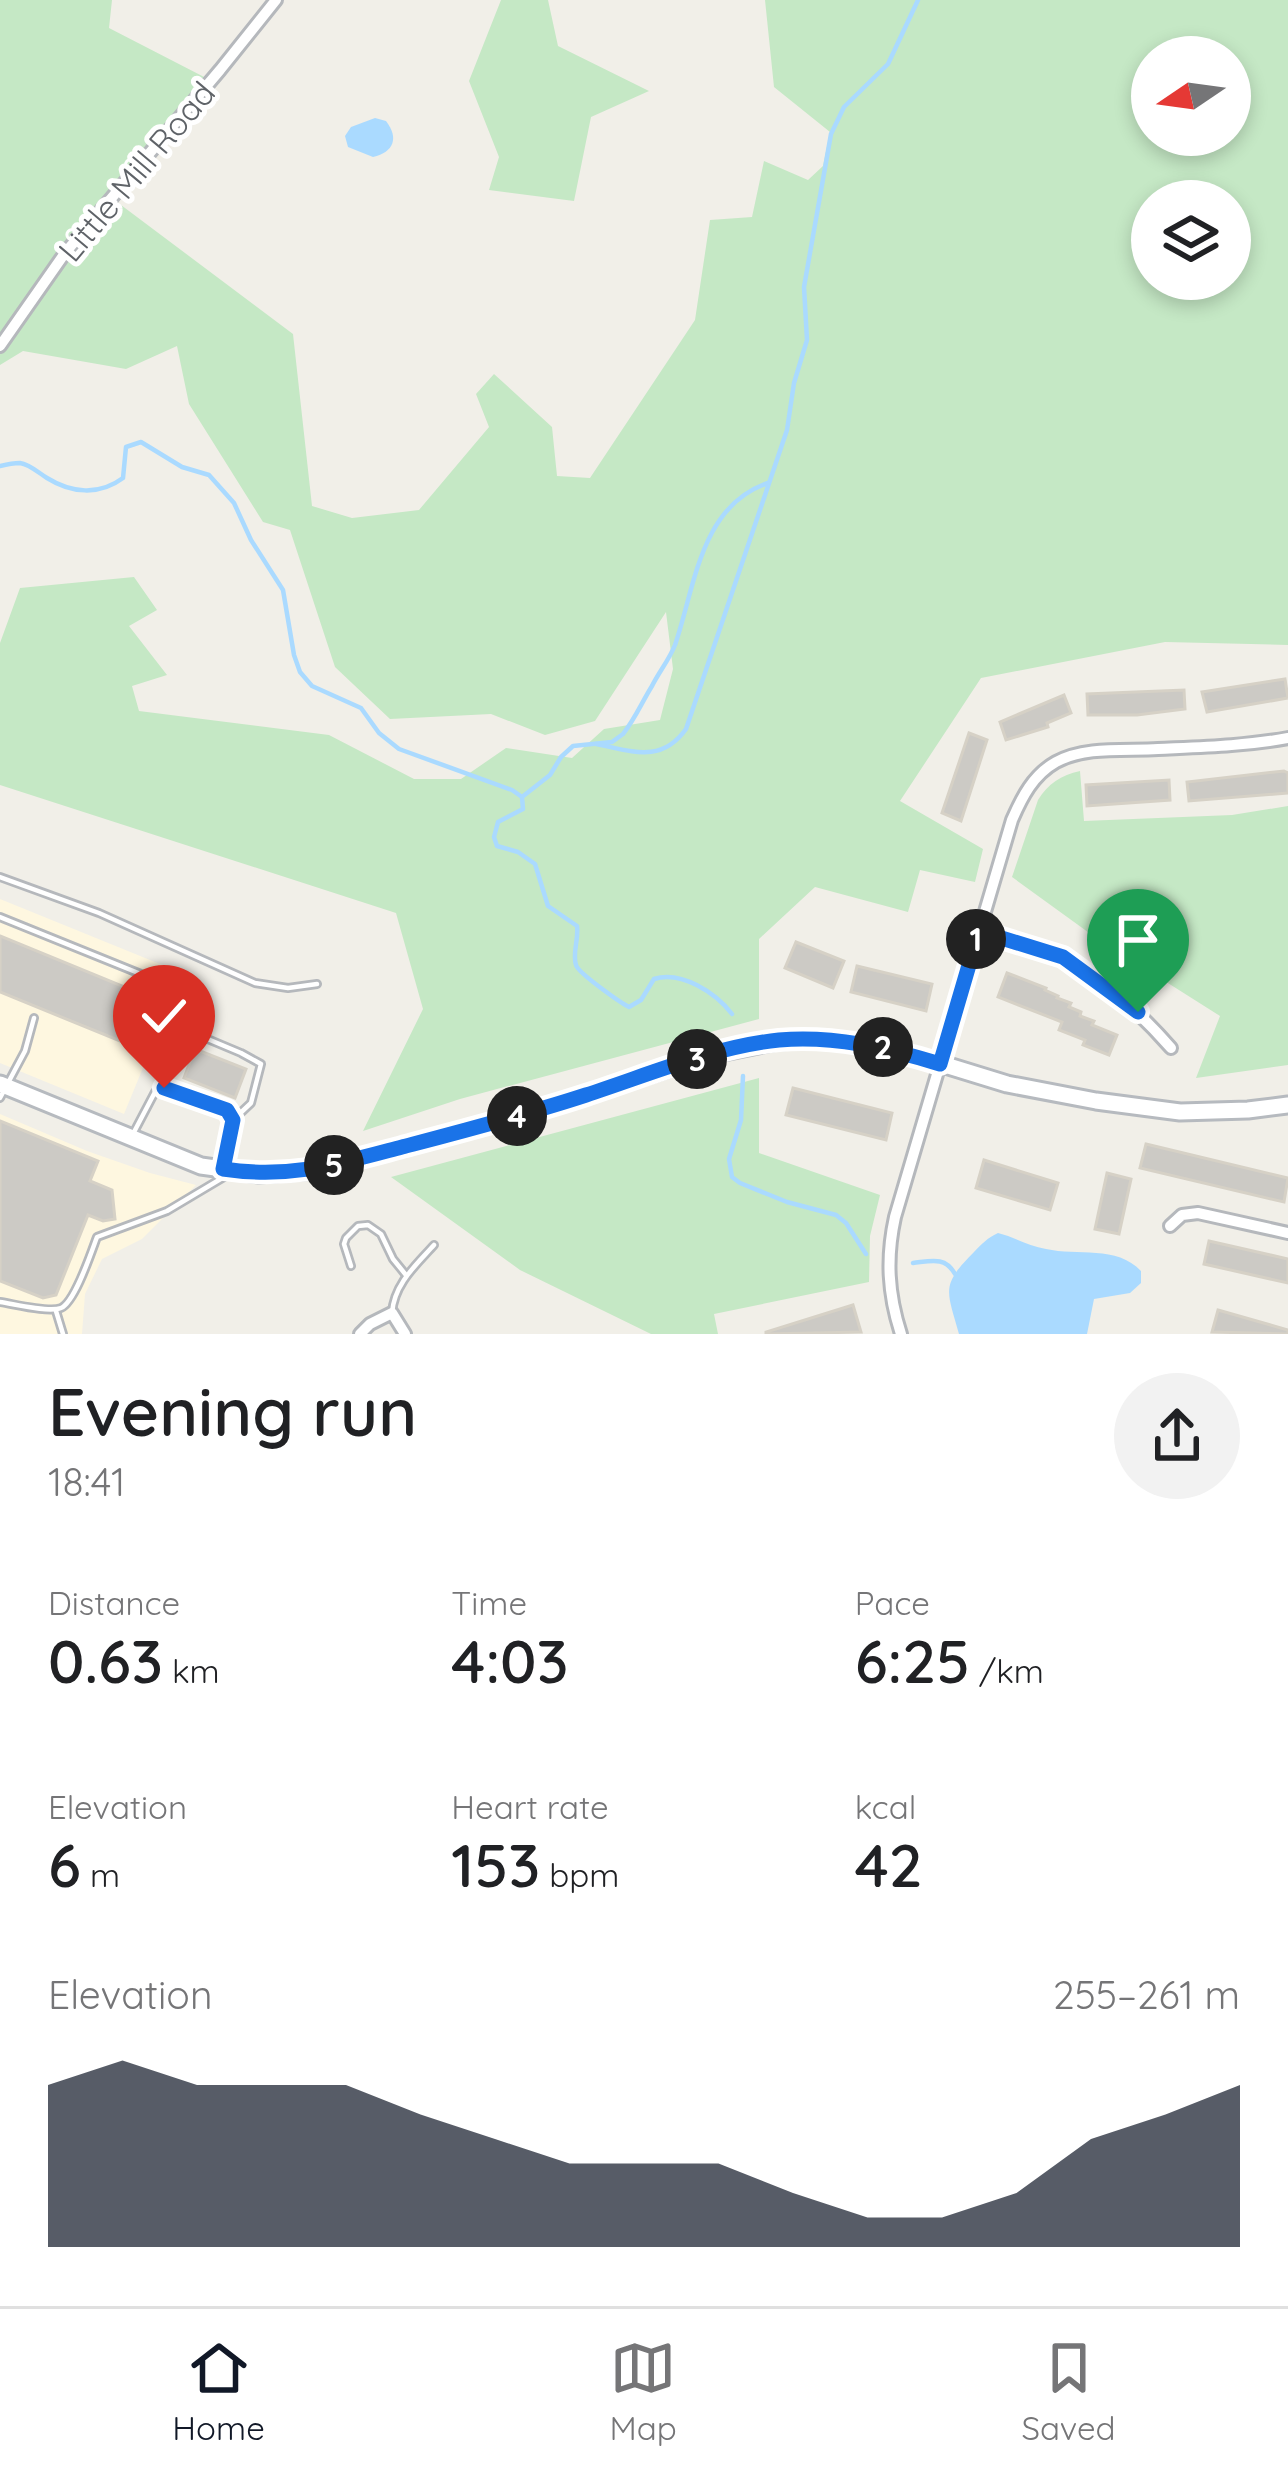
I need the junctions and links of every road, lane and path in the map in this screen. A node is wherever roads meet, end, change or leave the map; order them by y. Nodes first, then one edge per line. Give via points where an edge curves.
1 (276, 0) edge
2 (1, 342) edge
3 (1288, 738) edge
4 (0, 877) edge
5 (0, 916) edge
6 (979, 931) junction
7 (163, 983) dead end
8 (317, 984) dead end
9 (34, 1018) dead end
10 (1171, 1048) dead end
11 (940, 1064) junction
12 (164, 1088) junction
13 (2, 1090) edge
14 (1288, 1105) edge
15 (233, 1120) junction
16 (131, 1138) junction
17 (229, 1170) junction
18 (1170, 1226) dead end
19 (1288, 1233) edge
20 (434, 1245) dead end
21 (350, 1266) dead end
22 (406, 1275) junction
23 (0, 1302) edge
24 (56, 1310) junction
25 (392, 1312) junction
26 (63, 1334) edge
27 (360, 1334) edge
28 (405, 1334) edge
29 (901, 1334) edge

1 - 2 street, Little Mill Road
3 - 6 street via 1060,760 1022,798
4 - 8 lane via 256,983
5 - 7 lane
6 - 10 street via 1072,962
6 - 11 street
9 - 13 lane
11 - 14 main road via 1007,1084 1180,1112
11 - 17 main road via 890,1048 777,1040 315,1170
11 - 29 street via 891,1233 890,1288
12 - 15 lane via 227,1110
12 - 15 lane via 191,1032 242,1053 261,1064 251,1103
12 - 16 lane via 154,1092
13 - 16 main road
15 - 17 lane
16 - 17 main road
17 - 24 lane via 167,1211 97,1237 72,1296
18 - 19 street via 1198,1213
20 - 22 lane
21 - 22 lane via 346,1238 368,1225
22 - 25 lane
23 - 24 lane
24 - 26 lane
25 - 27 street
25 - 28 street

